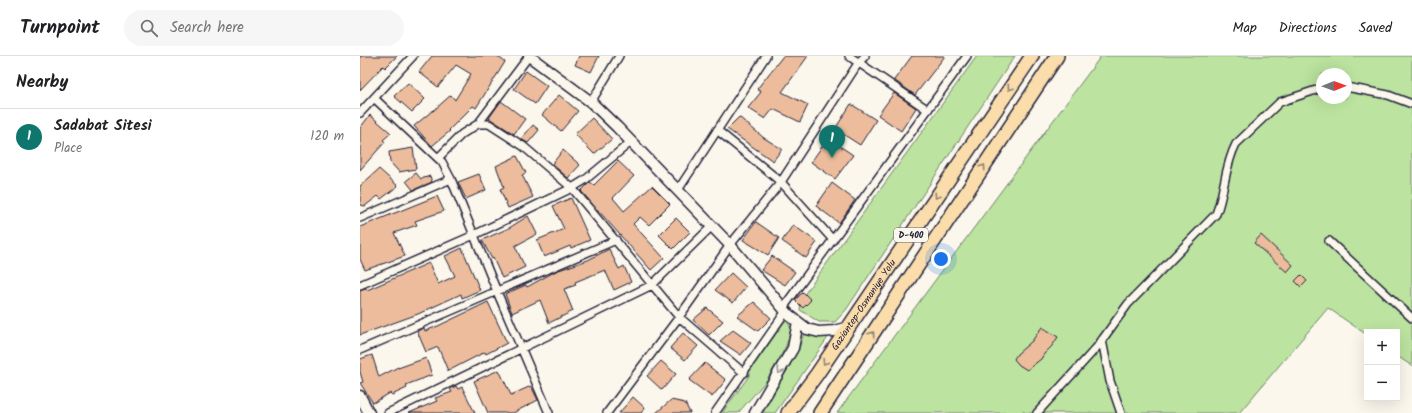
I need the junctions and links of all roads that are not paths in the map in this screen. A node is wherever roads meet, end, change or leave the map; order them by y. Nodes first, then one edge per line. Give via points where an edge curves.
1 (413, 56) edge
2 (529, 56) edge
3 (619, 56) edge
4 (766, 56) edge
5 (849, 56) edge
6 (865, 56) edge
7 (967, 56) edge
8 (1032, 56) edge
9 (1057, 56) edge
10 (859, 62) junction
11 (1352, 88) edge
12 (1316, 90) edge
13 (374, 98) junction
14 (591, 102) junction
15 (1412, 104) edge
16 (928, 110) junction
17 (360, 113) edge
18 (478, 124) junction
19 (718, 130) junction
20 (632, 141) junction
21 (438, 158) junction
22 (451, 179) junction
23 (781, 182) junction
24 (572, 188) junction
25 (678, 190) junction
26 (360, 218) edge
27 (712, 226) junction
28 (474, 235) junction
29 (616, 240) junction
30 (833, 240) junction
31 (1329, 241) dead end
32 (730, 245) junction
33 (360, 285) edge
34 (652, 285) junction
35 (496, 291) junction
36 (784, 310) junction
37 (679, 317) junction
38 (1412, 318) edge
39 (798, 322) junction
40 (849, 327) junction
41 (1102, 340) junction
42 (521, 349) junction
43 (360, 350) edge
44 (744, 373) junction
45 (360, 396) edge
46 (548, 412) edge
47 (369, 413) edge
48 (388, 413) edge
49 (607, 413) edge
50 (715, 413) edge
51 (755, 413) edge
52 (788, 413) edge
53 (820, 413) edge
54 (1037, 413) edge
55 (1121, 413) edge

1 - 13 street
2 - 14 street
2 - 18 street
3 - 14 street
4 - 19 street
5 - 10 street
6 - 10 street
7 - 16 street
8 -> 40 highway, Gaziantep-Osmaniye Yolu / D-400
53 -> 9 highway, D-400
10 - 16 street
10 - 23 street
11 - 15 street via 1388,95
12 - 41 street via 1280,102 1236,144 1226,170 1216,214 1128,304
13 - 17 street
13 - 21 street
14 - 20 street
16 - 30 street
18 - 21 street via 462,134
18 - 24 street via 489,124 522,146
19 - 23 street
19 - 25 street
20 - 24 street
20 - 25 street
21 - 22 street
22 - 26 street
22 - 28 street
23 - 30 street
23 - 32 street
24 - 28 street
24 - 29 street
25 - 27 street
27 - 32 street
27 - 34 street
28 - 33 street
28 - 35 street
29 - 34 street
29 - 35 street
30 - 36 street
31 - 38 street
32 - 36 street
32 - 37 street
34 - 37 street
34 - 42 street
35 - 42 street
35 - 43 street
36 - 39 street
36 - 44 street
37 - 44 street
37 - 49 street
39 - 40 street via 807,329 819,332
39 -> 51 street via 793,348
40 -> 52 highway, Gaziantep-Osmaniye Yolu / D-400
41 - 54 street
41 - 55 street via 1110,381
42 - 46 street
42 - 48 street
44 - 50 street
45 - 47 street

